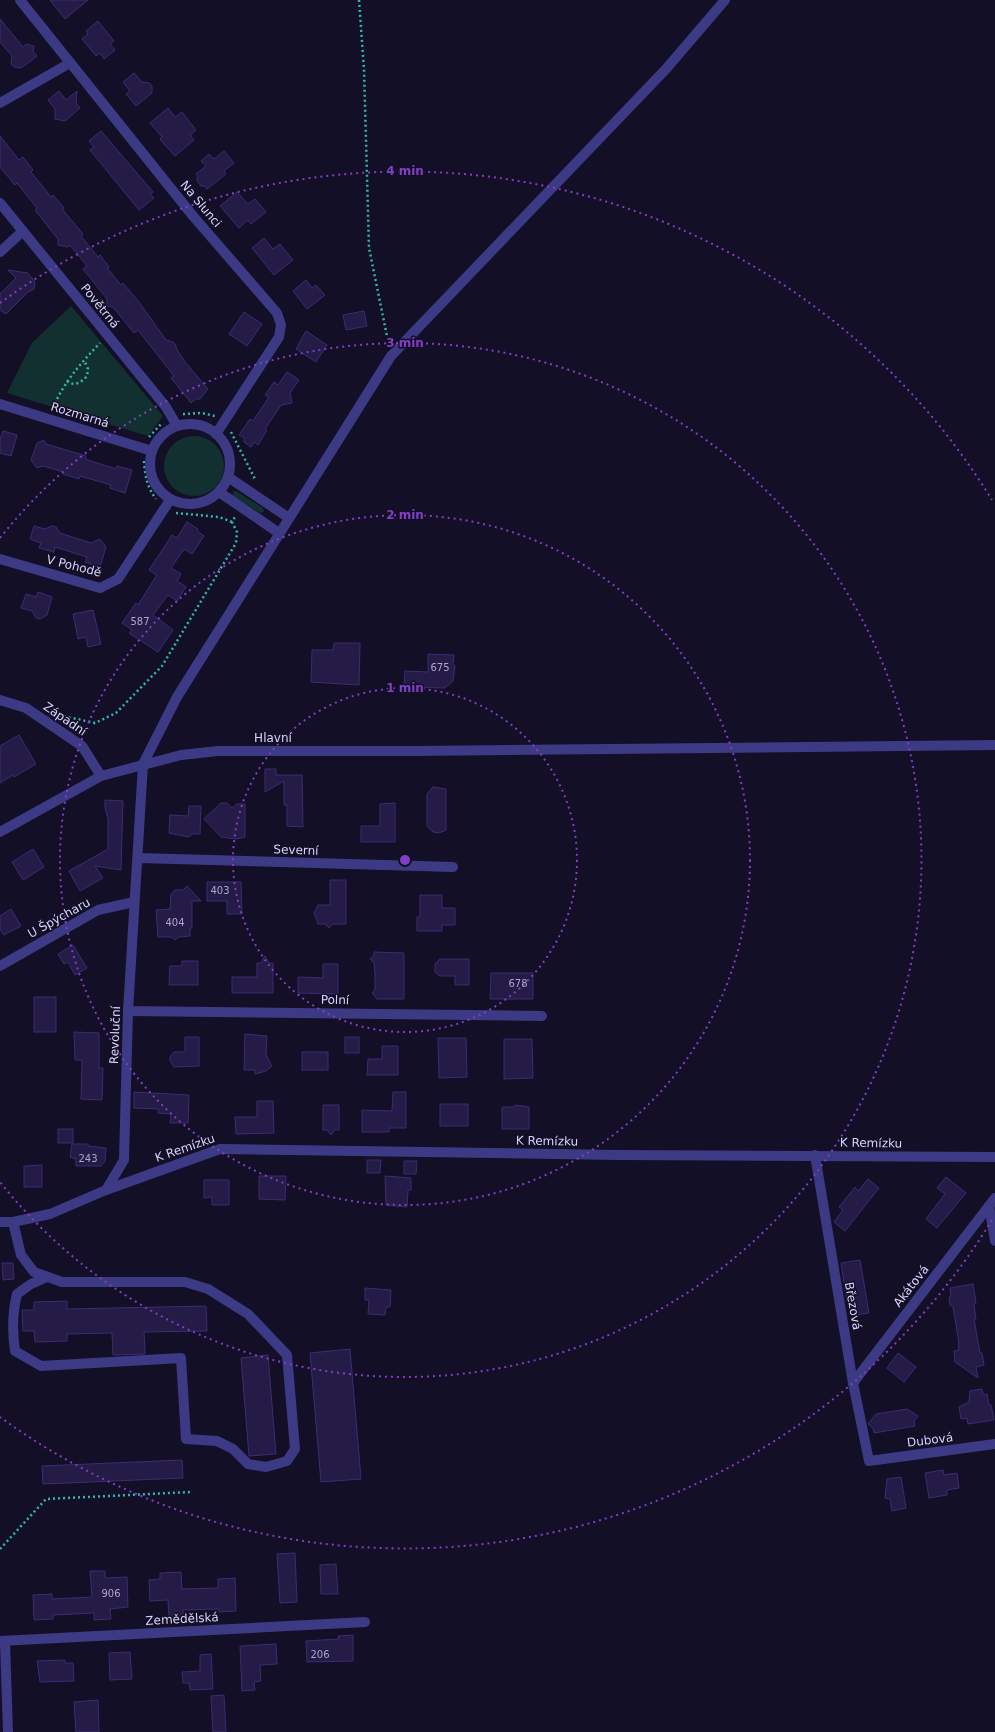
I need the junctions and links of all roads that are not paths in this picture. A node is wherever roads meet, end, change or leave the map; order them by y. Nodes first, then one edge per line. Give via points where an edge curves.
1 (20, 0) edge
2 (725, 0) edge
3 (70, 63) junction
4 (0, 103) edge
5 (0, 203) edge
6 (23, 231) junction
7 (0, 252) edge
8 (0, 404) edge
9 (174, 422) junction
10 (216, 434) junction
11 (148, 450) junction
12 (228, 477) junction
13 (219, 492) junction
14 (168, 503) junction
15 (288, 518) junction
16 (279, 533) junction
17 (0, 559) edge
18 (0, 700) edge
19 (995, 745) edge
20 (143, 764) junction
21 (101, 776) junction
22 (0, 832) edge
23 (138, 858) junction
24 (453, 867) dead end
25 (134, 902) junction
26 (0, 966) edge
27 (128, 1011) junction
28 (542, 1016) dead end
29 (815, 1155) junction
30 (995, 1157) edge
31 (106, 1190) junction
32 (992, 1202) edge
33 (0, 1222) edge
34 (13, 1222) junction
35 (995, 1241) edge
36 (47, 1277) junction
37 (853, 1383) junction
38 (995, 1444) edge
39 (869, 1461) joint
40 (365, 1622) dead end
41 (2, 1641) edge
42 (8, 1732) edge

1 - 3 street, Na Slunci
2 - 15 street via 666,68 391,356
3 - 4 street
3 - 10 street, Na Slunci via 194,216 277,313 279,337
5 - 6 street, Povětrná
6 - 7 street
6 - 9 street, Povětrná via 166,407
8 - 11 street, Rozmarná
9 - 10 street via 200,425
9 - 11 street
10 - 12 street via 228,450
11 - 14 street via 153,478
12 - 13 street
12 - 15 street
13 - 14 street via 208,500 195,504
13 - 16 street
14 - 17 street, V Pohodě via 118,579 100,588
15 - 16 street
16 - 20 street via 177,697
18 - 21 street, Západní via 26,708 82,746
19 - 20 street, Hlavní via 218,751 181,755
20 - 21 street, Hlavní
20 - 23 street, Revoluční
21 - 22 street, Hlavní
23 - 24 street, Severní
23 - 25 street, Revoluční
25 - 26 street, U Špýcharu via 98,910
25 - 27 street, Revoluční
27 - 28 street, Polní
27 - 31 street, Revoluční via 124,1160
29 - 30 street, K Remízku
29 - 31 street, K Remízku via 220,1149
29 - 37 street, Březová
31 - 34 street via 50,1214
32 - 35 street
32 - 37 street, Akátová
33 - 34 street
34 - 36 street via 20,1255 34,1272
36 - 36 street via 62,1282 185,1282 208,1289 248,1314 287,1355 295,1448 287,1461 266,1467 248,1464 233,1449 217,1441 186,1439 181,1358 41,1366 15,1351 12,1313 17,1294
37 - 39 street, Březová
38 - 39 street, Dubová
40 - 41 street, Zemědělská
41 - 42 street

